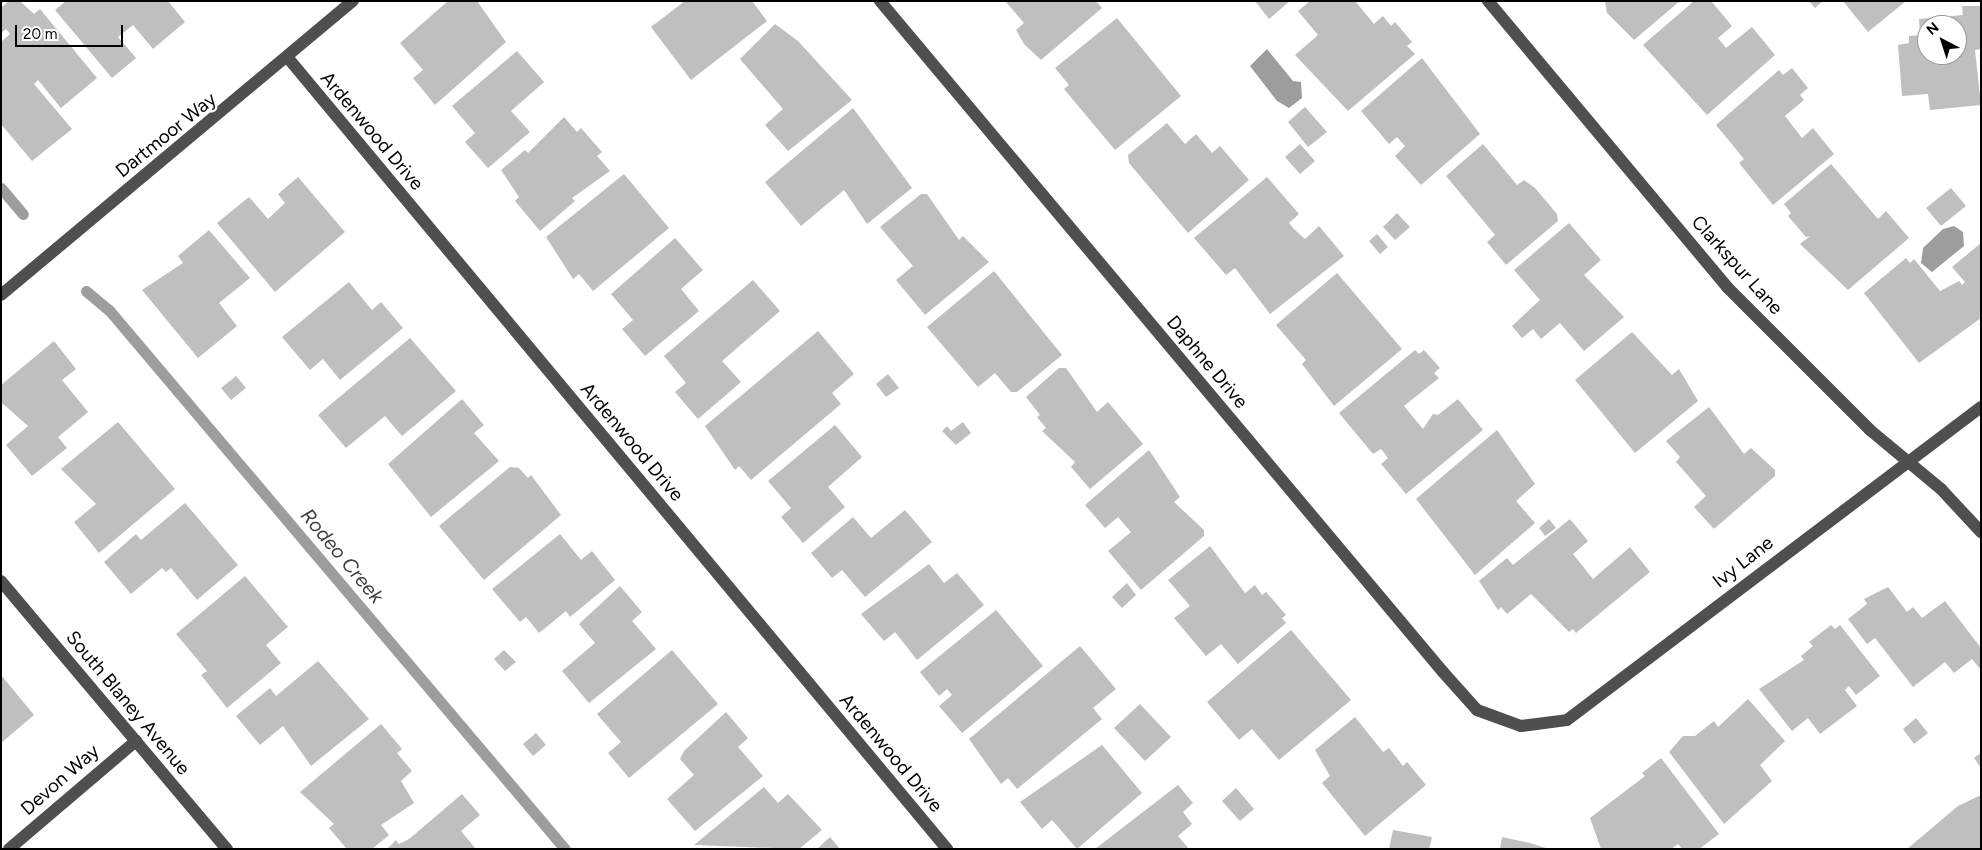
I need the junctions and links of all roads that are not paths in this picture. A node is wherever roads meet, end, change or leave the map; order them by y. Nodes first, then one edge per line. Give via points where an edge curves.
1 (353, 1) edge
2 (880, 1) edge
3 (1488, 1) edge
4 (288, 58) junction
5 (1, 294) edge
6 (1981, 407) edge
7 (1907, 460) junction
8 (1981, 532) edge
9 (1, 581) edge
10 (1521, 726) joint
11 (136, 741) junction
12 (9, 849) edge
13 (227, 849) edge
14 (947, 849) edge

1 - 4 street, Dartmoor Way
2 - 10 street, Daphne Drive via 1477,710
3 - 7 street, Clarkspur Lane via 1727,286 1870,430
4 - 5 street, Dartmoor Way
4 - 14 street, Ardenwood Drive
6 - 7 street, Ivy Lane
7 - 8 street, Clarkspur Lane
7 - 10 street, Ivy Lane via 1567,720
9 - 11 street, South Blaney Avenue
11 - 12 street, Devon Way
11 - 13 street, South Blaney Avenue

